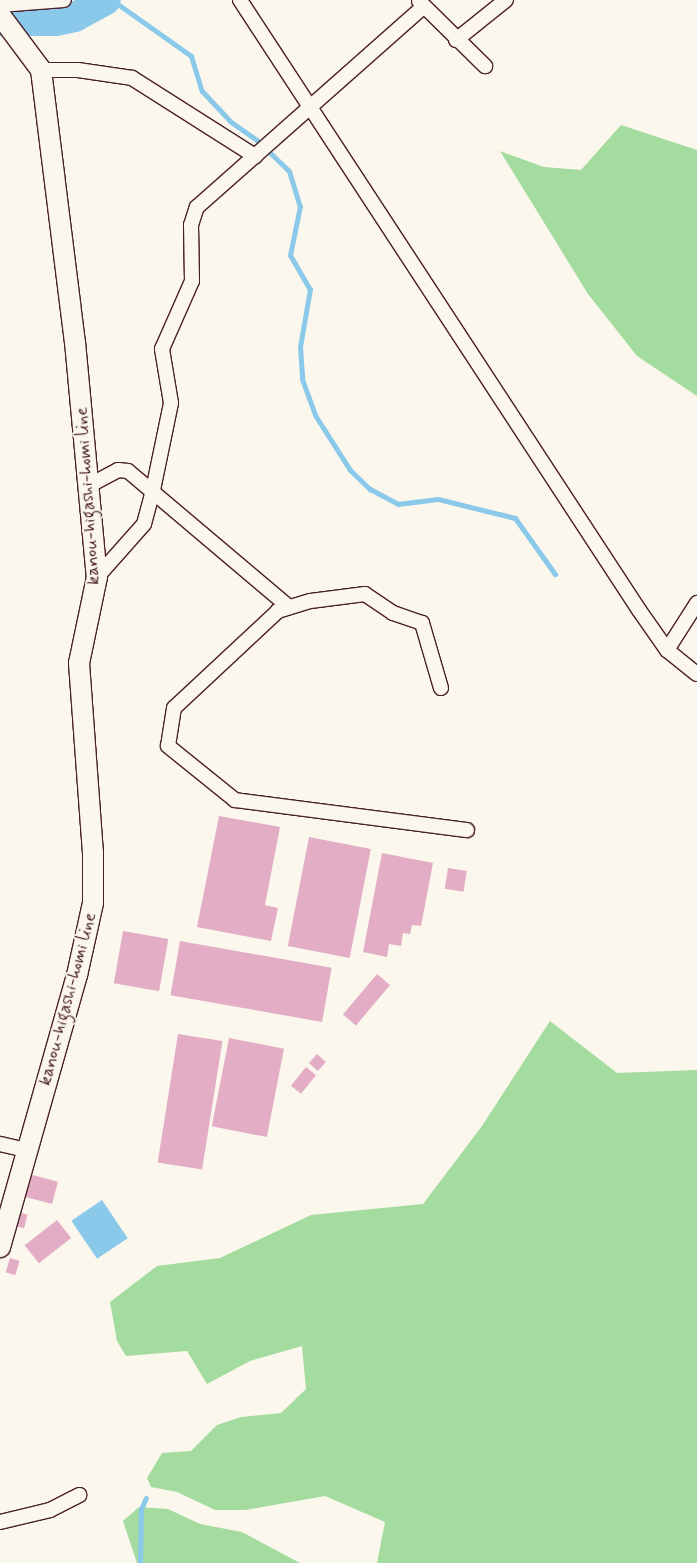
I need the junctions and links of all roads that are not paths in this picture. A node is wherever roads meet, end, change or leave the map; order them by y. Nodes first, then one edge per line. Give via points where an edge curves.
1 (64, 0) edge
2 (240, 0) edge
3 (506, 0) edge
4 (421, 3) edge
5 (0, 5) edge
6 (4, 21) edge
7 (456, 40) junction
8 (485, 66) dead end
9 (41, 70) junction
10 (308, 108) junction
11 (255, 156) junction
12 (90, 485) junction
13 (153, 490) junction
14 (97, 577) junction
15 (697, 602) edge
16 (288, 606) junction
17 (667, 650) junction
18 (697, 674) edge
19 (441, 688) dead end
20 (467, 830) dead end
21 (0, 1144) edge
22 (27, 1150) junction
23 (0, 1248) edge
24 (79, 1496) dead end
25 (0, 1522) edge

1 - 5 street
2 - 10 street
3 - 7 street
4 - 7 street
4 - 10 street
6 - 9 main road, kanou-higashi-homi line
7 - 8 street
9 - 11 street via 78,70 132,78
9 - 12 main road, kanou-higashi-homi line
10 - 11 street
10 - 17 street
11 - 13 street via 197,207 193,215 192,281 162,349 171,403
12 - 13 street via 118,470 128,471
12 - 14 main road, kanou-higashi-homi line
13 - 14 street via 144,524
13 - 16 street
14 - 22 main road, kanou-higashi-homi line via 78,663 93,852 93,903 77,975
15 - 17 street
16 - 19 street via 365,594 393,613 422,623
16 - 20 street via 278,611 174,708 168,746 235,800
17 - 18 street
21 - 22 street
22 - 23 main road, kanou-higashi-homi line
24 - 25 street via 50,1510

